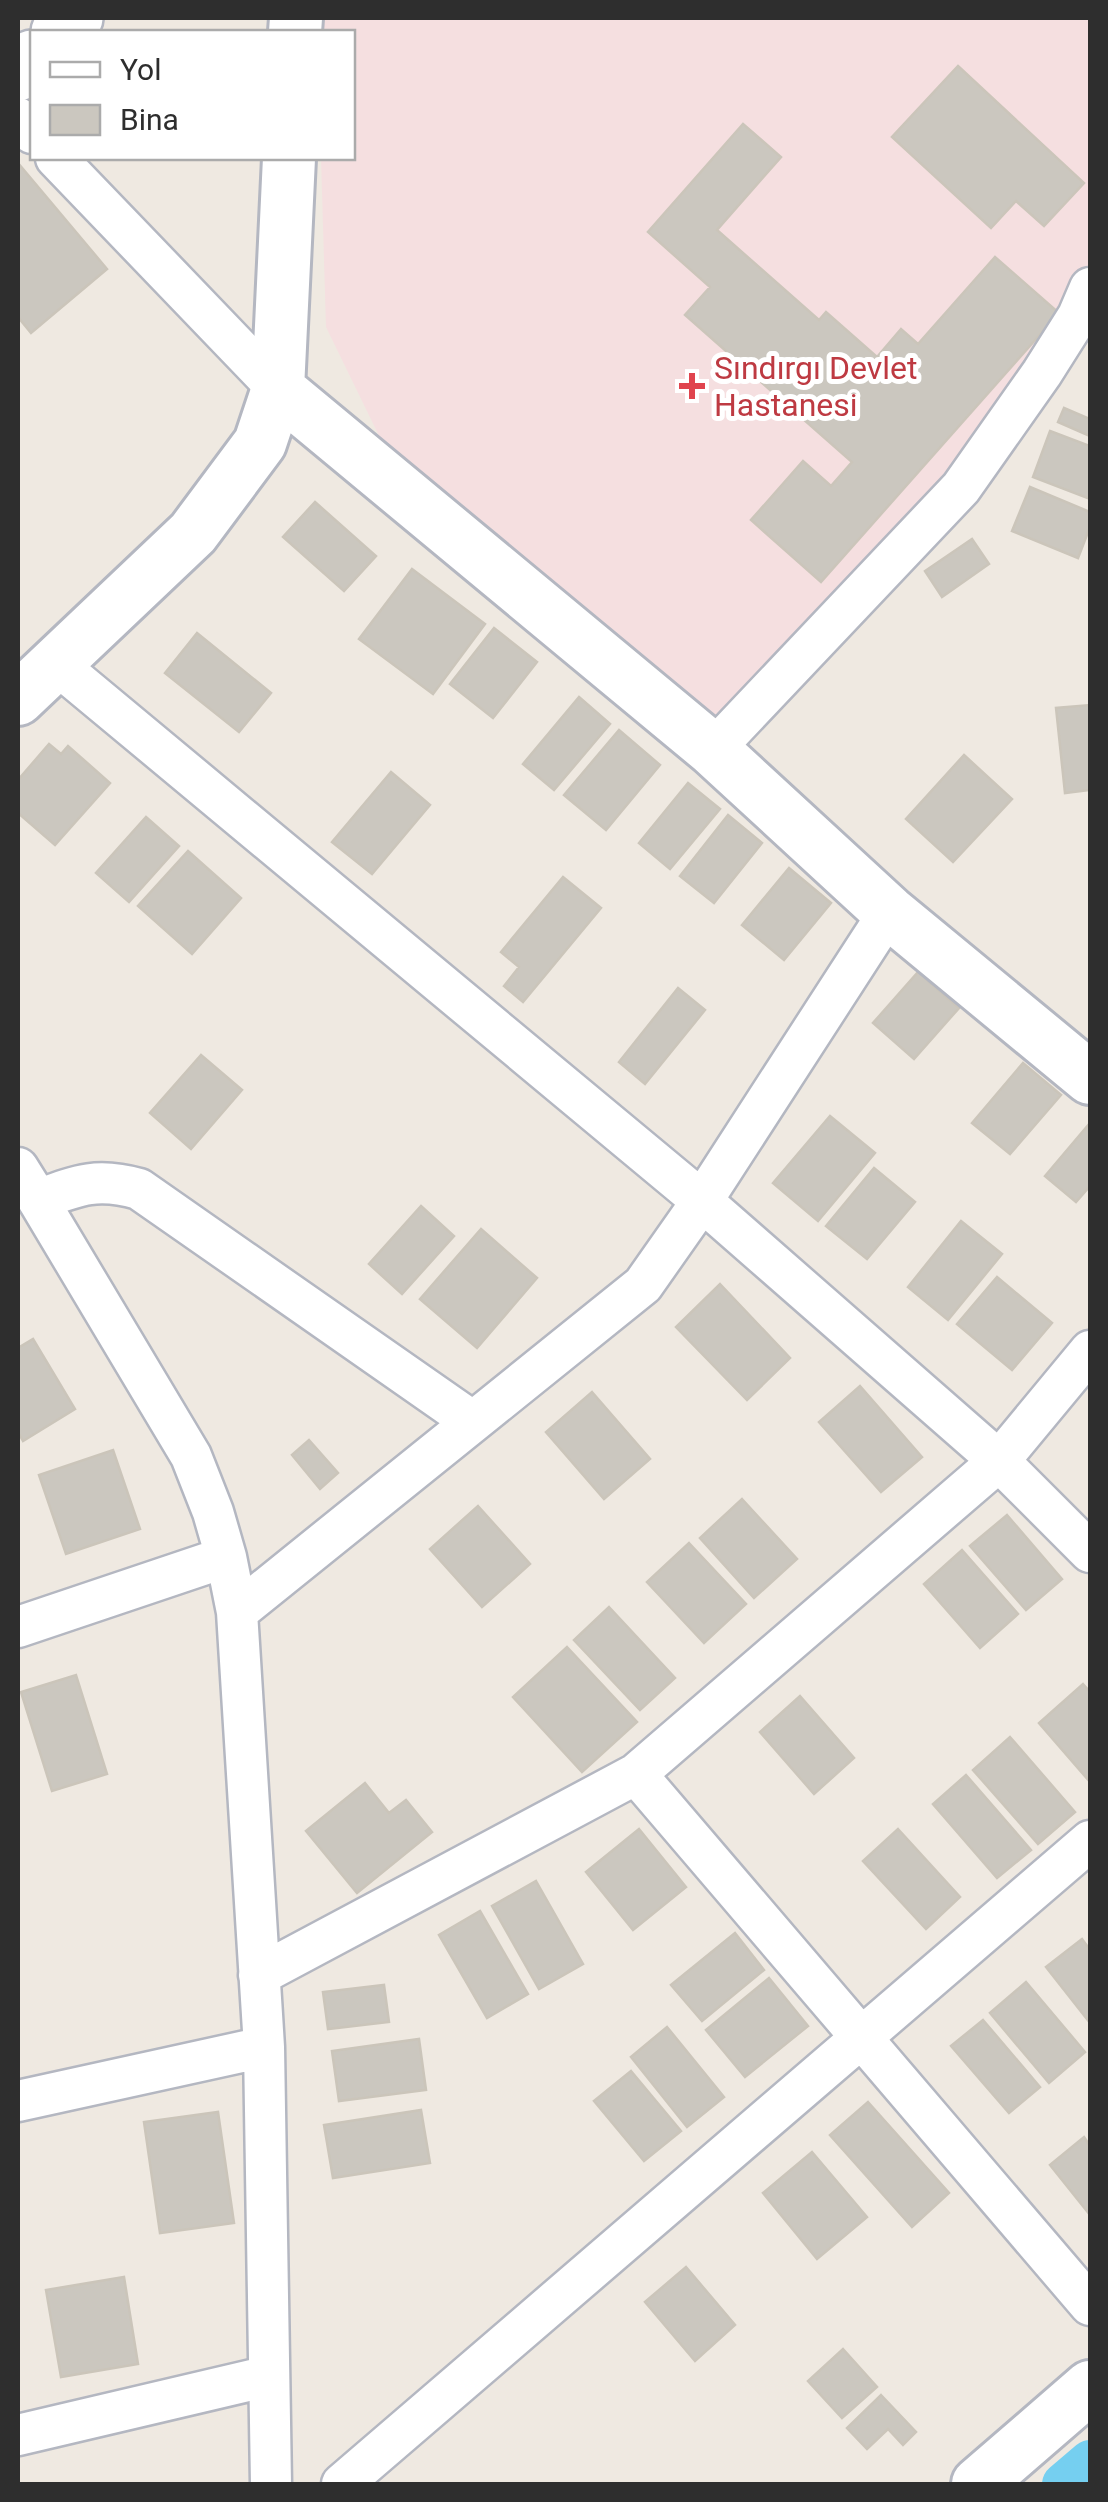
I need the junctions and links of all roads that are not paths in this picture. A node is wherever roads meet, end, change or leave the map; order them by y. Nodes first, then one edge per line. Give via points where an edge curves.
1 (58, 160) edge
2 (289, 160) edge
3 (1090, 288) edge
4 (278, 389) junction
5 (55, 663) junction
6 (18, 699) edge
7 (713, 750) junction
8 (889, 912) junction
9 (1090, 1078) edge
10 (28, 1184) edge
11 (702, 1200) junction
12 (1090, 1351) edge
13 (473, 1422) junction
14 (999, 1461) junction
15 (1090, 1552) edge
16 (226, 1557) junction
17 (238, 1612) junction
18 (18, 1627) edge
19 (636, 1774) junction
20 (1090, 1841) edge
21 (259, 1975) junction
22 (863, 2037) junction
23 (264, 2047) junction
24 (18, 2101) edge
25 (1090, 2304) edge
26 (269, 2376) junction
27 (1090, 2386) edge
28 (18, 2434) edge
29 (271, 2484) edge
30 (342, 2484) edge
31 (978, 2484) edge

1 - 4 street
2 - 4 street
3 - 7 street via 1042,374 962,488
4 - 5 street via 260,443 192,532
4 - 7 street
5 - 6 street
5 - 11 street
7 - 8 street
8 - 9 street
8 - 11 street
10 - 13 street via 119,1183 139,1190
10 - 16 street via 190,1456
11 - 13 street via 643,1285
11 - 14 street
12 - 14 street
13 - 17 street
14 - 15 street
14 - 19 street
16 - 17 street
16 - 18 street
17 - 21 street
19 - 21 street
19 - 22 street
20 - 22 street
21 - 23 street
22 - 25 street
22 - 30 street
23 - 24 street
23 - 26 street
26 - 28 street
26 - 29 street
27 - 31 street

